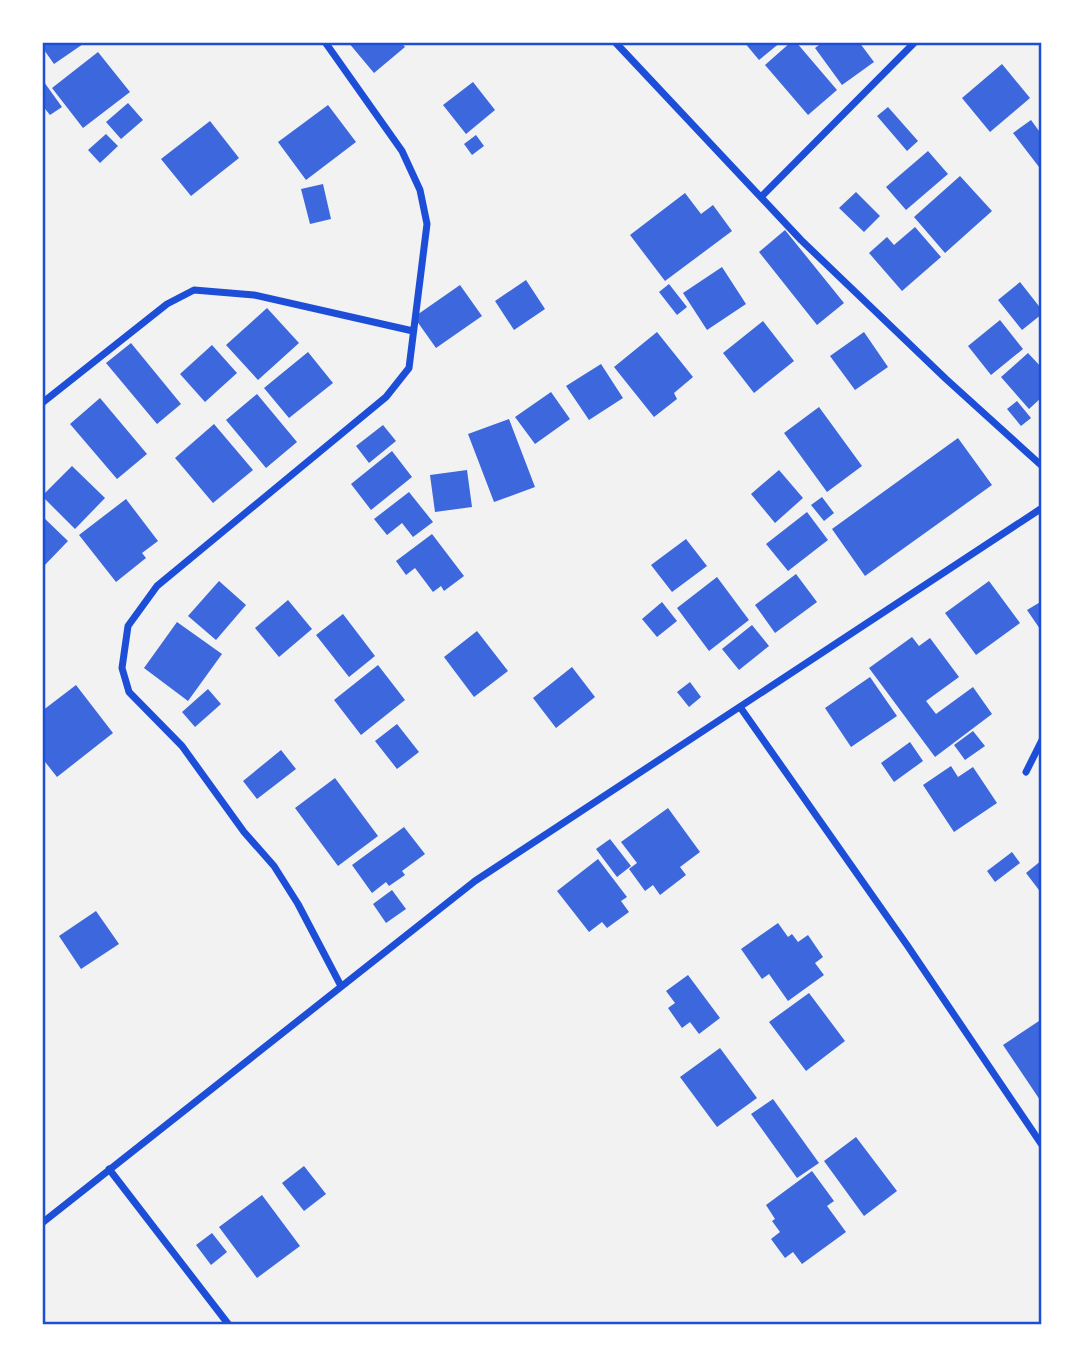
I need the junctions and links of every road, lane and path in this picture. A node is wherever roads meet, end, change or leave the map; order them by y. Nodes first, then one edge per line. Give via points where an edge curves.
1 (325, 42) edge
2 (615, 42) edge
3 (915, 42) edge
4 (761, 197) junction
5 (414, 331) junction
6 (42, 403) edge
7 (1042, 466) edge
8 (1042, 508) edge
9 (740, 707) junction
10 (1042, 740) edge
11 (1026, 772) dead end
12 (341, 986) junction
13 (1042, 1144) edge
14 (109, 1169) junction
15 (42, 1223) edge
16 (229, 1325) edge

1 - 5 street via 402,151 420,190 428,224
2 - 4 street
3 - 4 street
4 - 7 street via 864,301
5 - 6 street via 254,295 194,290 167,304
5 - 12 street via 409,368 386,397 157,586 128,626 122,668 129,692 182,746 274,866
8 - 9 street
9 - 12 street via 475,881
9 - 13 street
10 - 11 street
12 - 14 street
14 - 15 street
14 - 16 street

